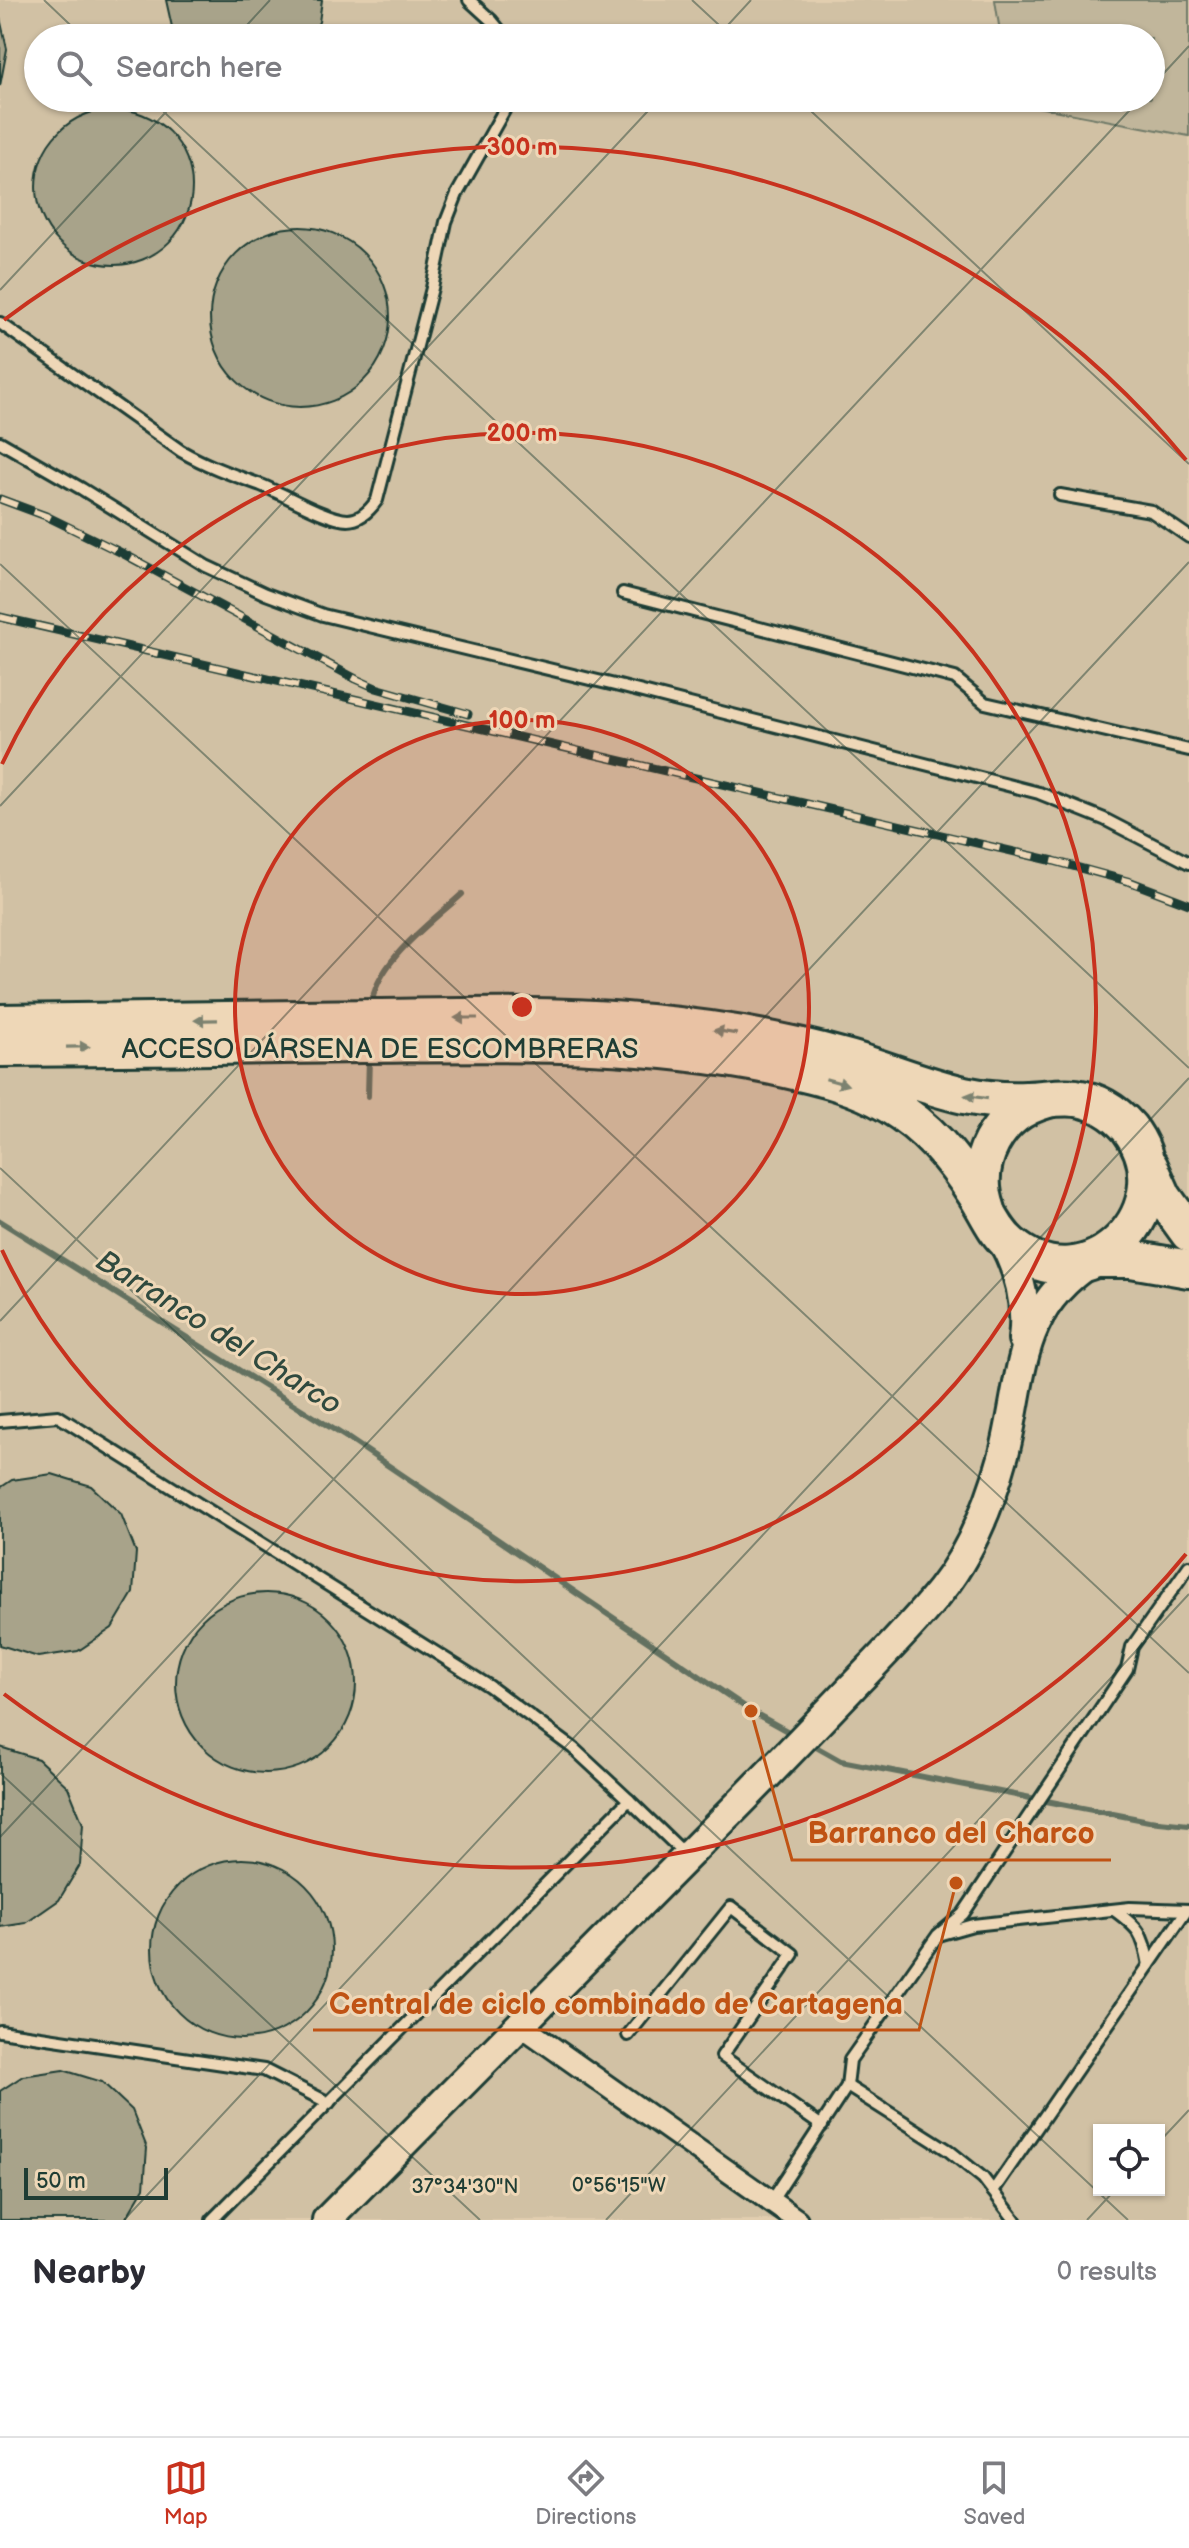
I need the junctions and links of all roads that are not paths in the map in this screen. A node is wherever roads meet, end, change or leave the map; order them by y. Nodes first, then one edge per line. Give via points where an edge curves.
1 (469, 0) edge
2 (494, 24) edge
3 (503, 112) edge
4 (0, 323) edge
5 (0, 442) edge
6 (1060, 495) dead end
7 (1189, 537) edge
8 (623, 593) dead end
9 (1189, 750) edge
10 (1189, 863) edge
11 (0, 1023) edge
12 (0, 1048) edge
13 (1054, 1098) junction
14 (1143, 1151) junction
15 (992, 1221) junction
16 (1189, 1233) edge
17 (1096, 1259) junction
18 (1189, 1269) edge
19 (1018, 1380) junction
20 (0, 1421) edge
21 (1189, 1566) edge
22 (629, 1800) junction
23 (687, 1857) junction
24 (1114, 1910) junction
25 (1188, 1910) edge
26 (938, 1935) junction
27 (1149, 1965) junction
28 (519, 2024) junction
29 (0, 2031) edge
30 (628, 2035) dead end
31 (847, 2086) junction
32 (329, 2103) junction
33 (822, 2126) junction
34 (993, 2191) junction
35 (771, 2202) junction
36 (212, 2220) edge
37 (327, 2220) edge
38 (797, 2220) edge
39 (1015, 2220) edge

1 - 2 lane
3 - 4 lane via 451,208 377,500 363,515 344,520 205,465
5 - 10 lane via 206,566 323,615 1039,793
6 - 7 lane via 1151,511
8 - 9 lane via 955,678 985,703
13 -> 11 highway, ACCESO DÁRSENA DE ESCOMBRERAS via 972,1097 803,1047 642,1022 471,1018
12 -> 15 highway, ACCESO DÁRSENA DE ESCOMBRERAS via 498,1043 640,1047 723,1057 841,1083 903,1113 939,1144
13 - 14 highway, ACCESO DÁRSENA DE ESCOMBRERAS via 1082,1099 1105,1108 1124,1122
13 - 15 highway, ACCESO DÁRSENA DE ESCOMBRERAS via 1017,1112 990,1144 981,1180
14 - 16 highway via 1163,1197
14 - 17 highway, ACCESO DÁRSENA DE ESCOMBRERAS via 1149,1187 1143,1212 1120,1246
15 - 17 highway, ACCESO DÁRSENA DE ESCOMBRERAS via 1019,1252 1044,1263
15 - 19 main road via 1022,1292
17 - 18 highway
17 - 19 main road via 1045,1304 1030,1334
19 - 23 main road via 1004,1454 979,1527 943,1588
20 - 22 lane via 58,1416 489,1686 573,1748
21 - 26 lane via 1132,1647 1127,1669 963,1914
22 - 23 lane
22 - 32 lane
23 - 28 main road
24 - 25 lane
24 - 26 lane via 973,1925
24 - 27 lane via 1135,1926
25 - 27 lane
26 - 31 lane via 850,2060
27 - 34 lane
28 - 35 street
28 - 37 main road
29 - 32 lane via 264,2070
30 - 33 lane via 731,1907 793,1954 722,2056
31 - 33 lane
31 - 34 lane via 948,2150
32 - 36 lane
33 - 35 lane
34 - 39 lane
35 - 38 street

